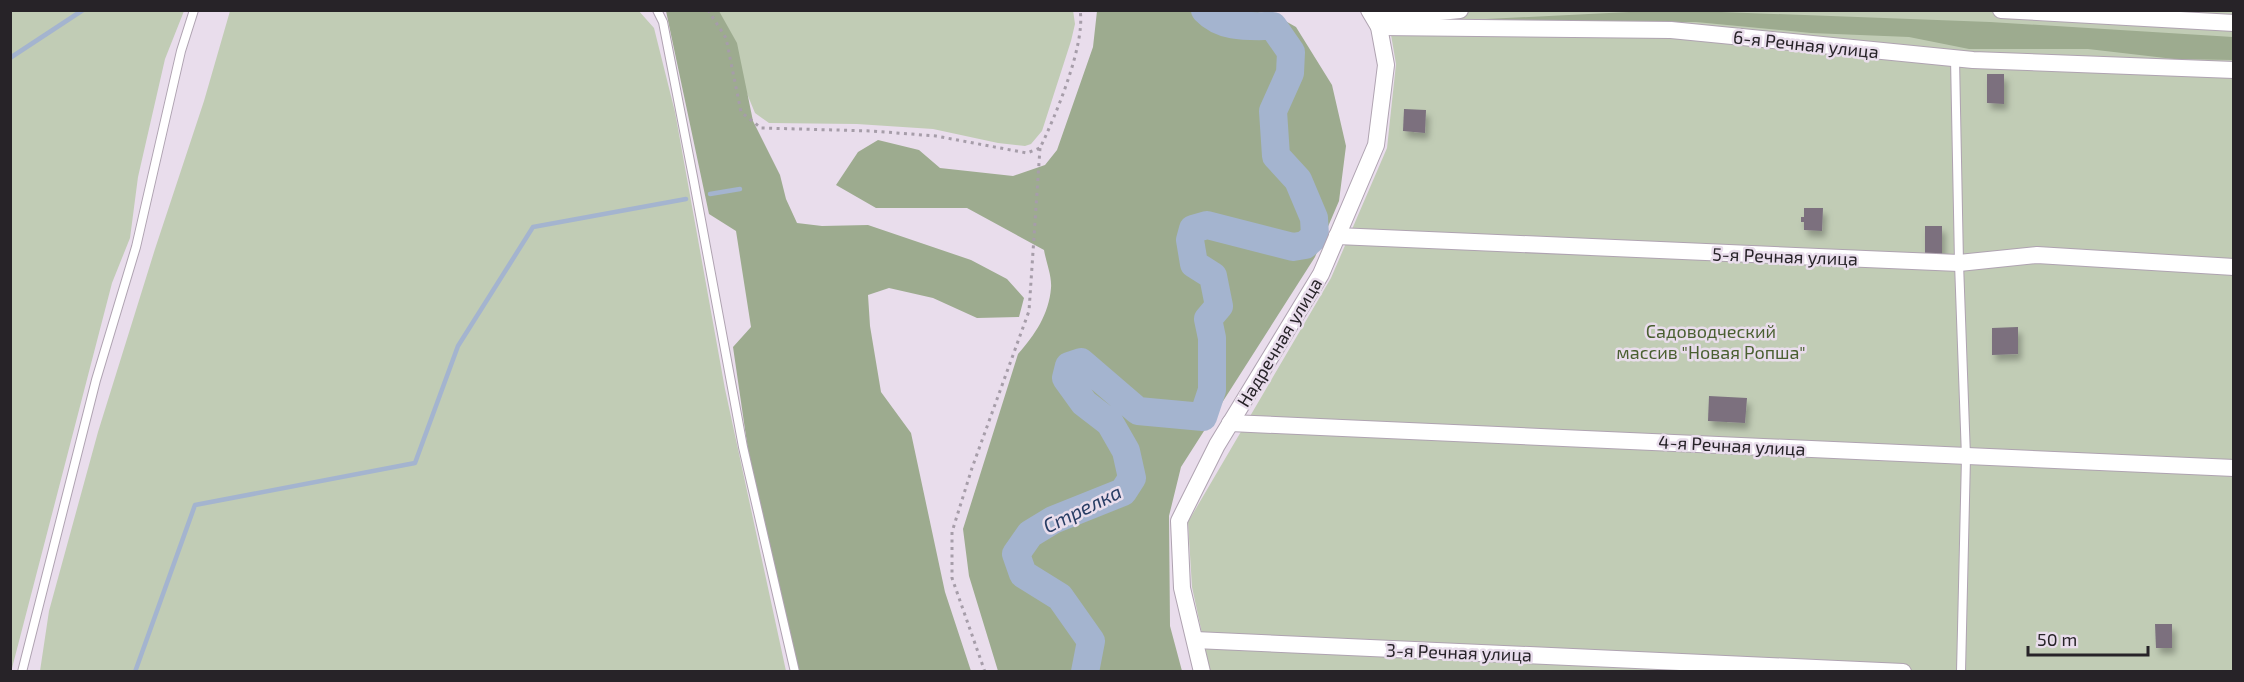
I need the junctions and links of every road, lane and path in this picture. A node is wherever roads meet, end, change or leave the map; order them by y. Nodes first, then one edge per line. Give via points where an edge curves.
1 (194, 10) edge
2 (657, 10) edge
3 (708, 10) edge
4 (1080, 10) edge
5 (1460, 10) edge
6 (2001, 10) edge
7 (1374, 19) edge
8 (2234, 23) edge
9 (1955, 58) junction
10 (2234, 70) edge
11 (1040, 148) junction
12 (1337, 236) junction
13 (1959, 263) junction
14 (2234, 267) edge
15 (1230, 423) junction
16 (1966, 457) junction
17 (2234, 468) edge
18 (1195, 640) junction
19 (1799, 669) edge
20 (22, 672) edge
21 (795, 672) edge
22 (986, 672) edge
23 (1202, 672) edge
24 (1903, 672) edge
25 (1961, 672) edge

1 - 20 lane via 136,247 96,380
2 - 21 lane via 663,22 743,447
3 - 11 path via 726,39 741,112 761,128 936,136 1027,153
4 - 11 path via 1075,51
5 - 7 street
6 - 8 street
7 - 9 street, 6-я Речная улица via 1671,30
7 - 12 street, Надречная улица via 1386,65 1376,145
9 - 10 street, 6-я Речная улица
9 - 13 lane
11 - 22 path via 1029,311 952,531 952,578
12 - 13 street, 5-я Речная улица
12 - 15 street, Надречная улица via 1321,274
13 - 14 street, 5-я Речная улица via 2037,255
13 - 16 lane
15 - 16 street, 4-я Речная улица
15 - 18 street, Надречная улица via 1179,521 1182,588
16 - 17 street, 4-я Речная улица
16 - 25 lane
18 - 19 street, 3-я Речная улица
18 - 23 street, Надречная улица
19 - 24 street, 3-я Речная улица

